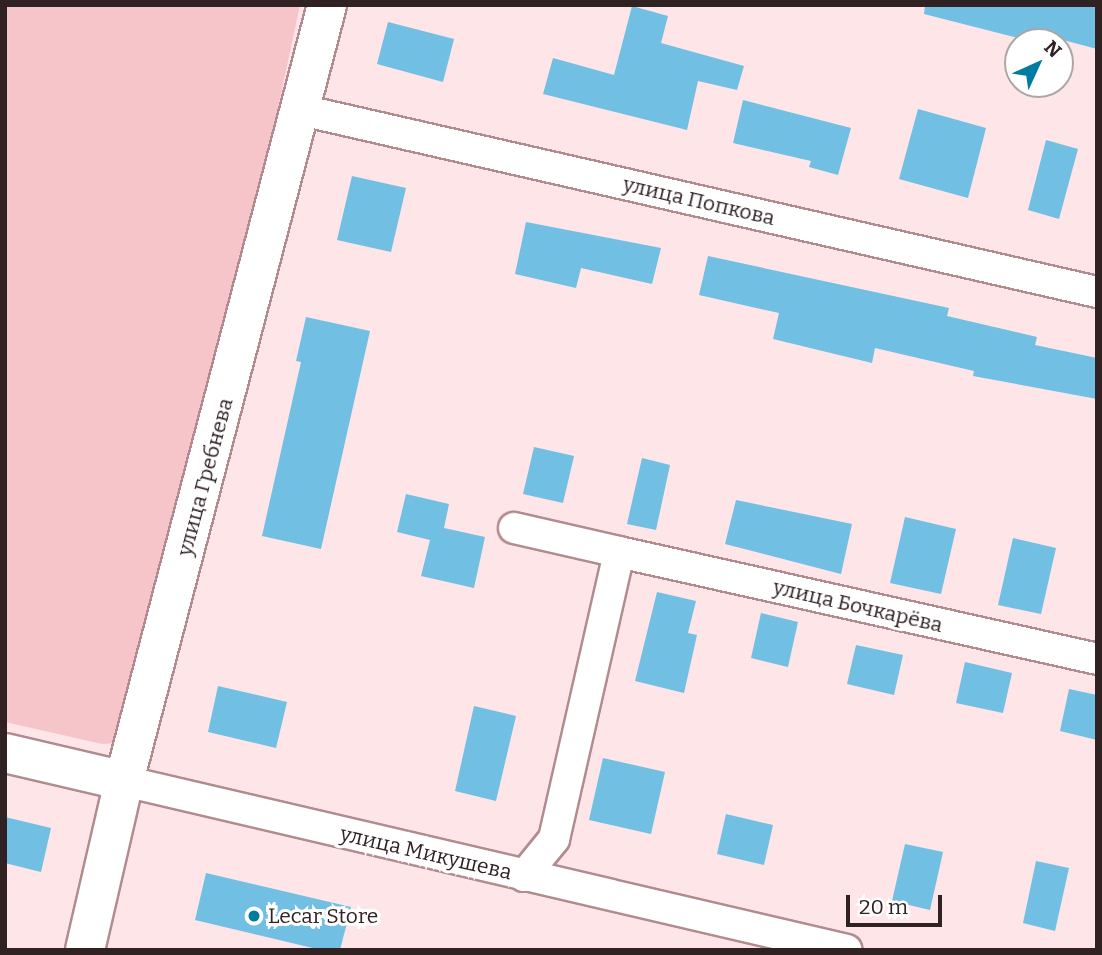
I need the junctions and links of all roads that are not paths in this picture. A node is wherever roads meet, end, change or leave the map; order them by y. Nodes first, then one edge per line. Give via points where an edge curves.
1 (327, 5) edge
2 (302, 110) junction
3 (1097, 292) edge
4 (514, 528) dead end
5 (619, 552) junction
6 (1097, 659) edge
7 (5, 753) edge
8 (124, 781) junction
9 (524, 876) junction
10 (85, 950) edge
11 (847, 950) edge

1 - 2 street, улица Гребнева
2 - 3 street, улица Попкова
2 - 8 street, улица Гребнева
4 - 5 street, улица Бочкарёва
5 - 6 street, улица Бочкарёва
5 - 9 street via 554,839
7 - 8 street, улица Микушева
8 - 9 street, улица Микушева
8 - 10 street, улица Гребнева
9 - 11 street, улица Микушева

